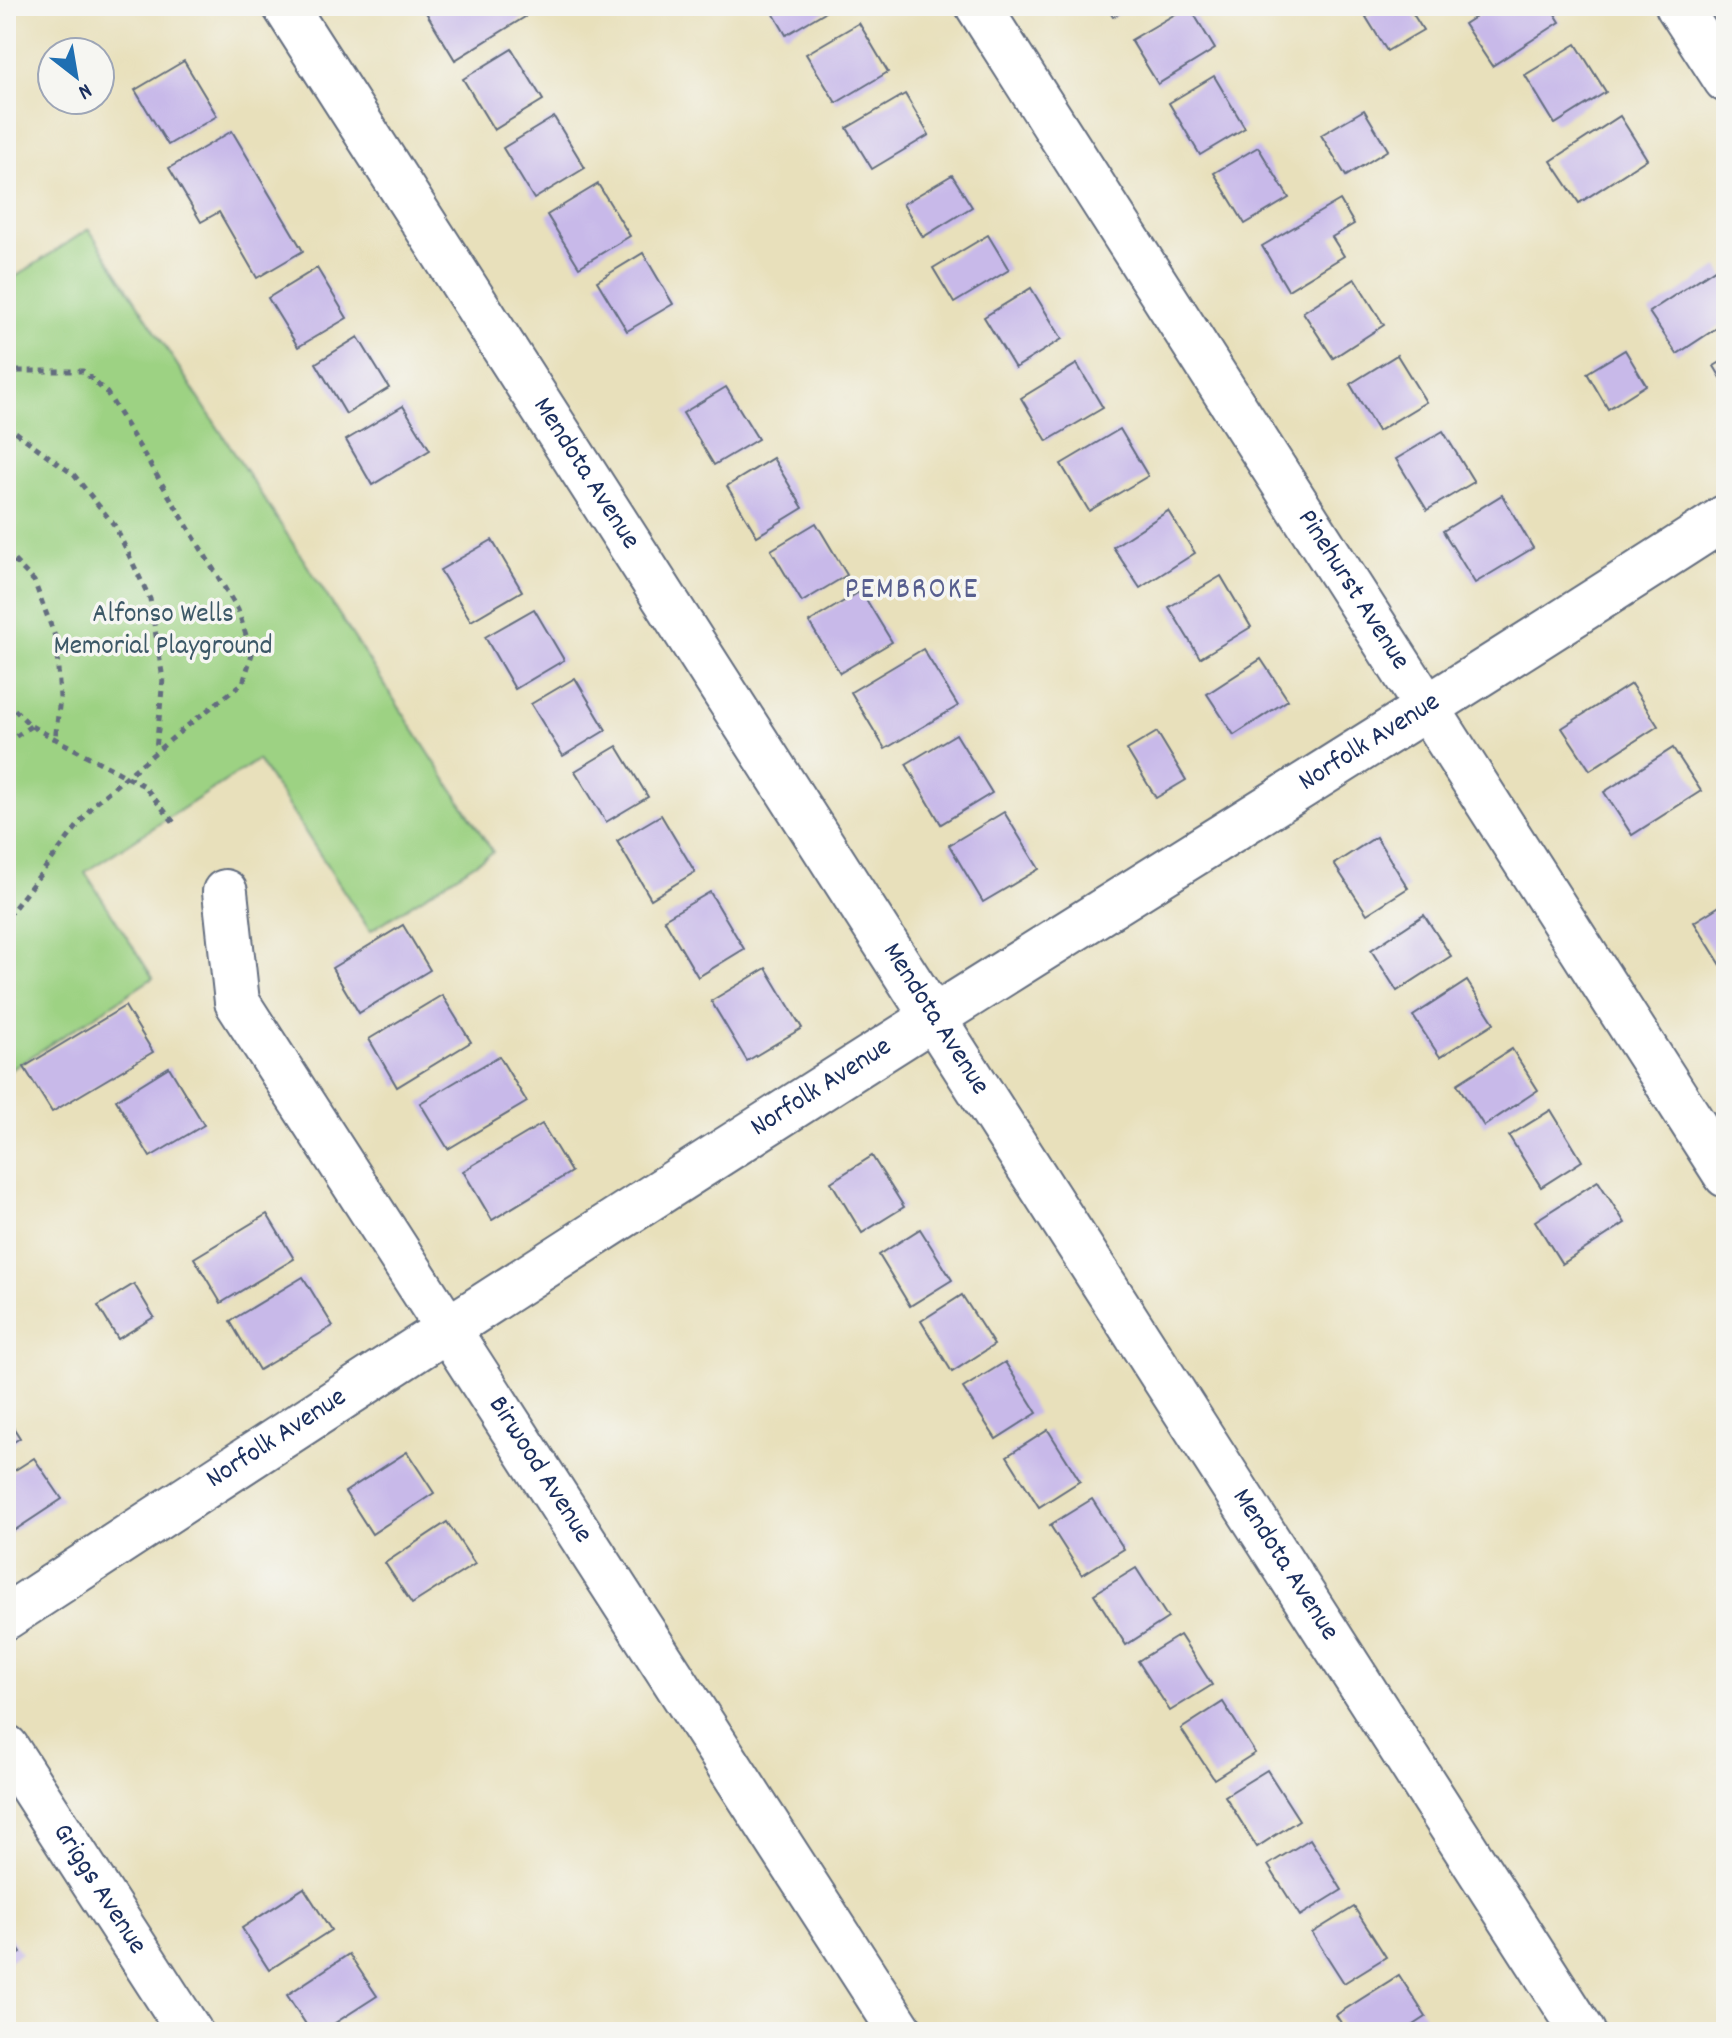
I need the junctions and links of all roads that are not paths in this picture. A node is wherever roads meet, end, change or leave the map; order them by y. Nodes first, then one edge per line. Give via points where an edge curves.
1 (285, 6) edge
2 (978, 6) edge
3 (1678, 6) edge
4 (1726, 80) edge
5 (1726, 517) edge
6 (1426, 709) junction
7 (225, 892) dead end
8 (934, 1018) junction
9 (1726, 1175) edge
10 (448, 1327) junction
11 (6, 1617) edge
12 (6, 1747) edge
13 (190, 2032) edge
14 (901, 2032) edge
15 (1583, 2032) edge

1 - 8 street, Mendota Avenue
2 - 6 street, Pinehurst Avenue
3 - 4 street
5 - 6 street, Norfolk Avenue
6 - 8 street, Norfolk Avenue
6 - 9 street, Pinehurst Avenue
7 - 10 street, Birwood Avenue via 237,1002
8 - 10 street, Norfolk Avenue
8 - 15 street, Mendota Avenue
10 - 11 street, Norfolk Avenue
10 - 14 street, Birwood Avenue
12 - 13 street, Griggs Avenue

